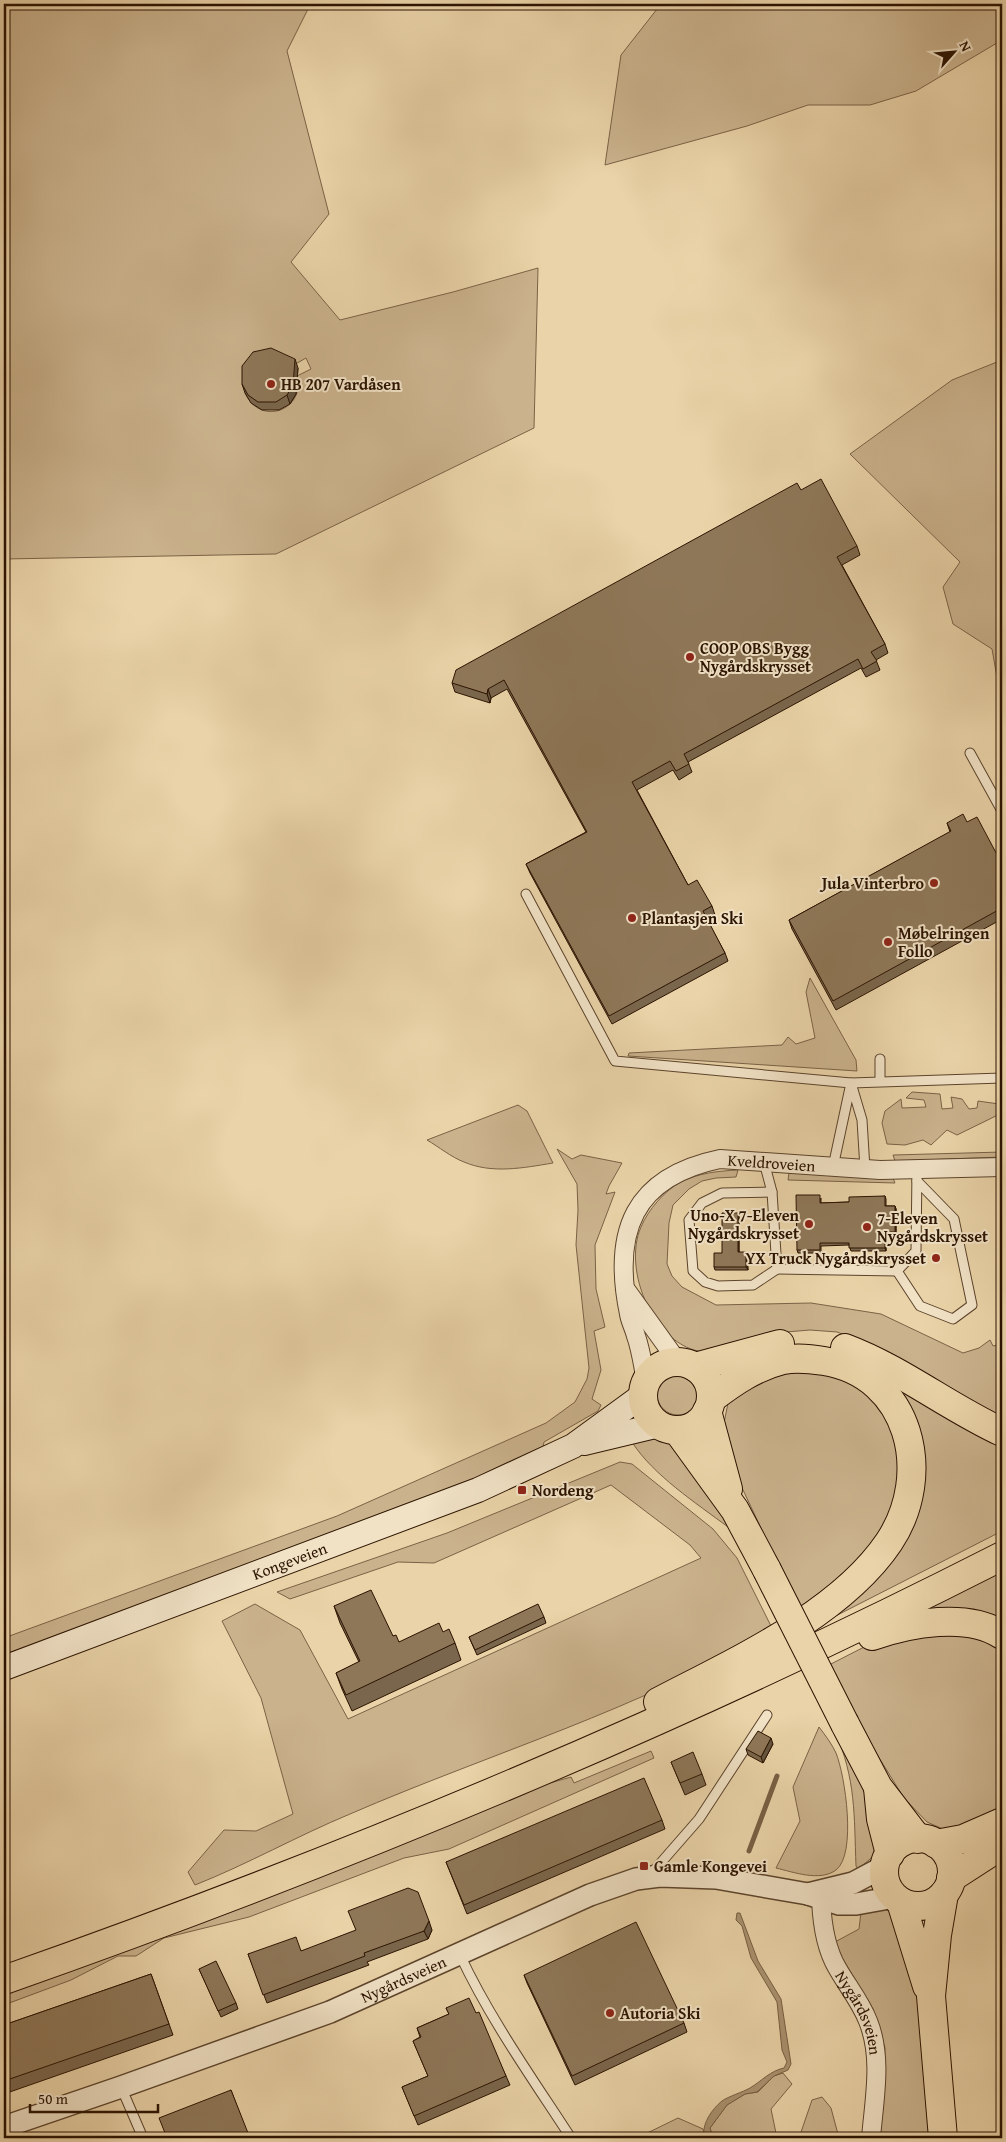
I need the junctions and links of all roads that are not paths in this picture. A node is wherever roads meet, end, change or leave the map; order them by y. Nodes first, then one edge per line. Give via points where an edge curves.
1 (970, 753) dead end
2 (1002, 811) edge
3 (526, 894) dead end
4 (880, 1059) dead end
5 (1002, 1078) edge
6 (880, 1081) junction
7 (850, 1083) junction
8 (764, 1162) junction
9 (833, 1167) junction
10 (1002, 1167) edge
11 (865, 1169) junction
12 (917, 1175) junction
13 (772, 1192) junction
14 (777, 1269) junction
15 (898, 1271) junction
16 (625, 1288) junction
17 (686, 1365) junction
18 (644, 1388) junction
19 (709, 1405) junction
20 (668, 1427) junction
21 (1002, 1432) edge
22 (573, 1446) junction
23 (735, 1510) junction
24 (1002, 1543) edge
25 (1002, 1556) edge
26 (1002, 1635) edge
27 (4, 1668) edge
28 (760, 1675) junction
29 (767, 1715) dead end
30 (617, 1724) junction
31 (878, 1786) junction
32 (1002, 1822) edge
33 (927, 1841) junction
34 (1002, 1845) edge
35 (887, 1860) junction
36 (650, 1876) junction
37 (948, 1886) junction
38 (817, 1895) junction
39 (898, 1899) junction
40 (460, 1955) junction
41 (4, 1967) edge
42 (4, 1980) edge
43 (931, 1996) junction
44 (122, 2087) junction
45 (4, 2127) edge
46 (143, 2138) edge
47 (571, 2138) edge
48 (871, 2138) edge
49 (943, 2138) edge

1 - 2 lane
3 - 7 lane via 615,1060
4 - 6 lane
5 - 6 lane
6 - 7 lane
7 - 9 lane
7 - 11 lane via 862,1120
8 - 9 street, Kveldroveien
8 - 13 lane
8 - 16 street, Kveldroveien via 720,1159 697,1164 653,1189 624,1239
9 - 11 street, Kveldroveien
10 - 12 street, Kveldroveien
11 - 12 street, Kveldroveien
12 - 15 lane via 916,1251
12 - 15 lane via 954,1219 972,1305 953,1318 920,1306
13 - 14 lane
13 - 14 lane via 722,1194 702,1203 689,1220 690,1246 693,1272 704,1282 718,1286 753,1285
14 - 15 lane
16 - 17 street, Kveldroveien
16 - 18 street, Kveldroveien
17 - 18 main road via 659,1367
17 - 19 main road via 707,1381
17 - 21 main road via 778,1344 836,1345 868,1357
18 - 20 main road via 647,1412
18 - 22 main road, Kongeveien
19 - 20 main road via 695,1425
19 - 23 main road via 723,1473
19 - 30 main road via 754,1370 784,1360 805,1358 838,1363 861,1373 883,1390 904,1421 911,1446 912,1473 906,1508 890,1542 864,1572 826,1605 773,1641
20 - 22 main road, Kongeveien
20 - 23 main road
22 - 27 main road, Kongeveien via 478,1490
23 - 31 main road, bridge
24 - 30 main road via 820,1634
25 - 28 main road
26 - 28 main road via 974,1625 926,1622 896,1627
28 - 42 main road via 469,1802 298,1872
29 - 36 lane via 699,1819
30 - 41 main road via 462,1791 100,1933
31 - 33 main road
31 - 35 main road
32 - 33 main road via 963,1839
33 - 35 main road via 902,1843
33 - 37 main road via 949,1859
34 - 37 main road
35 - 38 street via 853,1882
35 - 39 main road via 884,1877
36 - 38 street, Nygårdsveien via 716,1878
36 - 40 street, Nygårdsveien via 604,1889
37 - 39 main road via 928,1905 910,1905
37 - 43 main road via 936,1935
38 - 39 street via 839,1904
38 - 48 street, Nygårdsveien via 834,1962 869,2022 875,2051 876,2084
39 - 43 main road
40 - 44 street, Nygårdsveien via 330,2012
40 - 47 lane via 498,2026
43 - 49 main road
44 - 45 street, Nygårdsveien
44 - 46 lane

